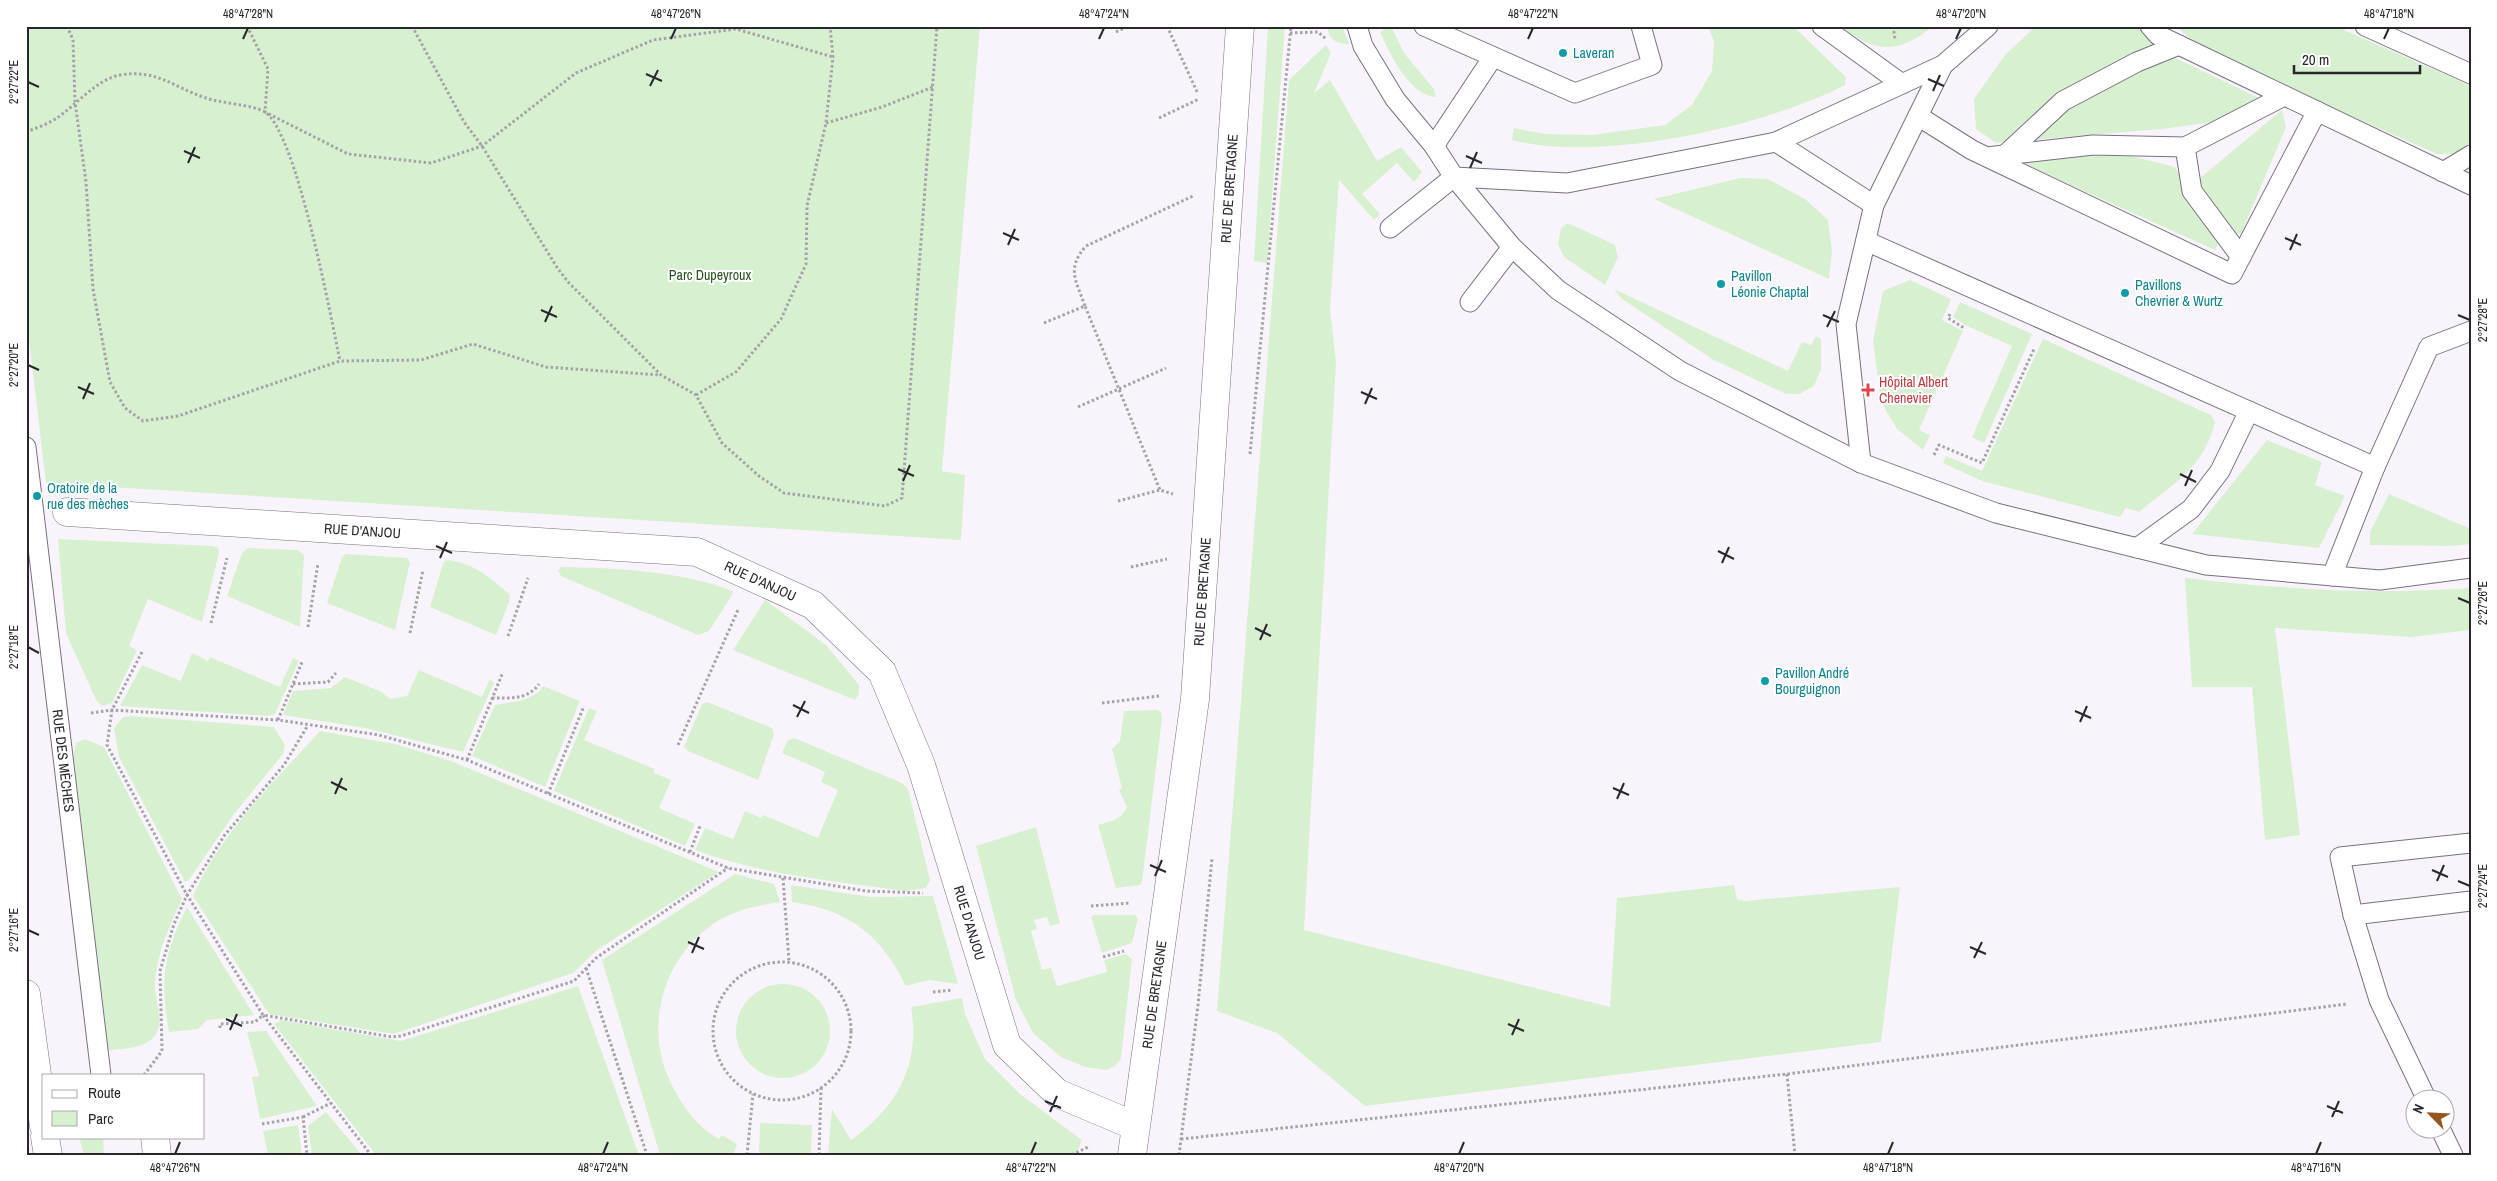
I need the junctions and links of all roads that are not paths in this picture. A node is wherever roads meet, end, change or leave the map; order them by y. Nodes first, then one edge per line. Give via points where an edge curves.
1 (1240, 26) edge
2 (1357, 26) edge
3 (1424, 26) edge
4 (1641, 26) edge
5 (1822, 26) edge
6 (1988, 26) edge
7 (2150, 26) edge
8 (2365, 26) edge
9 (2179, 45) junction
10 (1493, 57) junction
11 (1943, 65) junction
12 (2471, 74) edge
13 (1902, 84) junction
14 (2284, 96) junction
15 (2317, 111) junction
16 (1918, 116) junction
17 (1776, 142) junction
18 (1434, 146) junction
19 (2185, 147) junction
20 (2471, 155) edge
21 (1996, 156) junction
22 (2443, 172) junction
23 (1454, 177) junction
24 (2471, 185) edge
25 (1874, 206) junction
26 (1390, 228) dead end
27 (1866, 241) junction
28 (1512, 247) junction
29 (2241, 257) junction
30 (1470, 302) dead end
31 (2471, 331) edge
32 (2249, 411) junction
33 (26, 446) edge
34 (1861, 463) junction
35 (2375, 467) junction
36 (67, 512) dead end
37 (2137, 548) junction
38 (2471, 568) edge
39 (2332, 576) junction
40 (2471, 843) edge
41 (2471, 902) edge
42 (2353, 916) junction
43 (26, 994) edge
44 (101, 1074) edge
45 (41, 1087) edge
46 (2421, 1088) edge
47 (42, 1100) edge
48 (1135, 1126) junction
49 (46, 1138) edge
50 (155, 1138) edge
51 (2445, 1138) edge
52 (48, 1155) edge
53 (157, 1155) edge
54 (1132, 1155) edge
55 (2453, 1155) edge

1 - 48 street, RUE DE BRETAGNE via 1195,700
2 - 18 lane via 1363,46 1395,99
3 - 10 lane
4 - 10 lane via 1652,65 1574,93
5 - 13 lane
6 - 11 lane
7 - 9 lane via 2158,36
8 - 12 lane
9 - 14 lane
9 - 21 lane via 2137,62 2063,101
10 - 18 lane
11 - 13 lane
11 - 16 lane
13 - 17 lane
14 - 15 lane
14 - 19 lane
15 - 22 lane
15 - 29 lane
16 - 21 lane
16 - 25 lane
17 - 23 lane via 1567,183
17 - 25 lane
18 - 23 lane
19 - 21 lane via 2093,145
19 - 29 lane via 2192,191
20 - 22 lane
21 - 29 lane via 2232,274
22 - 24 lane
23 - 26 lane
23 - 28 lane
25 - 27 lane
27 - 32 lane
27 - 34 lane via 1846,324
28 - 30 lane
28 - 34 lane via 1558,290 1680,371
31 - 35 lane via 2429,347
32 - 35 lane
32 - 37 lane via 2220,471 2191,509
33 - 44 lane, RUE DES MÈCHES
34 - 37 lane via 1996,513
35 - 39 lane
36 - 48 street, RUE D'ANJOU via 698,552 813,605 882,672 921,765 1008,1045 1057,1093
37 - 39 lane via 2206,564
38 - 39 lane via 2380,580
40 - 42 lane via 2340,857
41 - 42 lane
42 - 46 lane via 2379,1000
43 - 45 street
45 - 47 street
48 - 54 street, RUE DE BRETAGNE
49 - 52 street
50 - 53 street
51 - 55 lane

